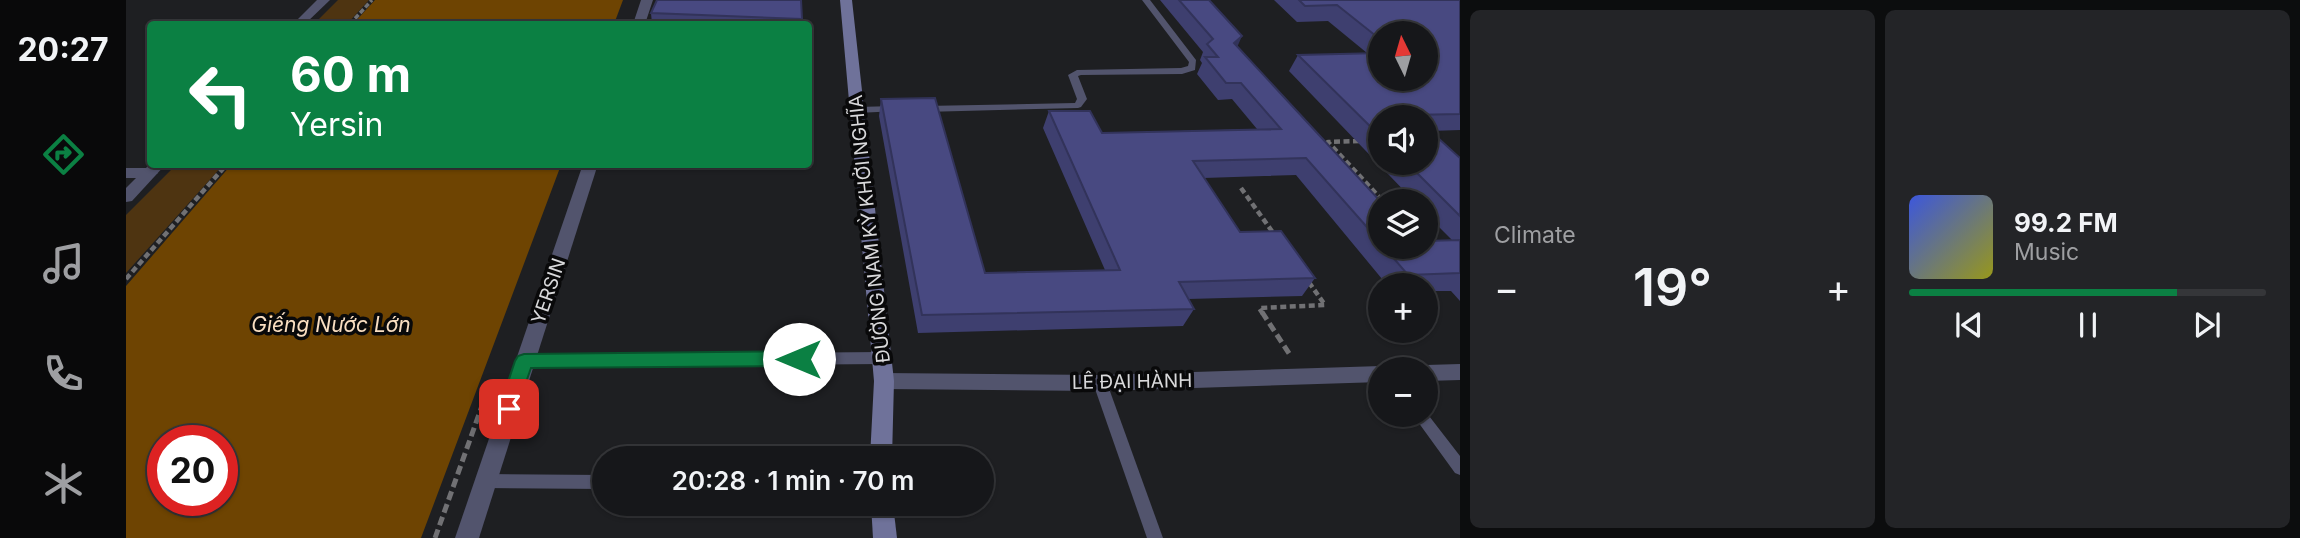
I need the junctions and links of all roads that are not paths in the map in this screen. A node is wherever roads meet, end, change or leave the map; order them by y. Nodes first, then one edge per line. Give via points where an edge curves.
1 (324, 0) edge
2 (647, 0) edge
3 (846, 0) edge
4 (1146, 0) edge
5 (302, 21) edge
6 (640, 21) edge
7 (857, 110) junction
8 (590, 168) edge
9 (155, 169) edge
10 (126, 173) edge
11 (126, 197) edge
12 (882, 358) junction
13 (524, 361) junction
14 (1460, 372) edge
15 (1438, 373) edge
16 (1368, 374) edge
17 (884, 381) junction
18 (1100, 383) junction
19 (1429, 427) edge
20 (881, 446) edge
21 (1460, 468) edge
22 (485, 481) junction
23 (592, 482) edge
24 (883, 516) edge
25 (467, 538) edge
26 (885, 538) edge
27 (1155, 538) edge

1 - 5 street
2 - 6 street
3 - 7 main road, ĐƯỜNG NAM KỲ KHỞI NGHĨA
4 - 7 lane via 1193,62 1192,68 1080,72 1073,80 1082,99 1070,106
7 - 12 main road, ĐƯỜNG NAM KỲ KHỞI NGHĨA
8 - 13 street, YERSIN
9 - 10 street
9 - 11 street
12 - 13 lane
12 - 17 main road, ĐƯỜNG NAM KỲ KHỞI NGHĨA
13 - 22 street, YERSIN
14 - 15 street
16 - 18 street, LÊ ĐẠI HÀNH
17 - 18 street, LÊ ĐẠI HÀNH
17 - 20 main road, ĐƯỜNG NAM KỲ KHỞI NGHĨA
18 - 27 lane
19 - 21 lane
22 - 23 lane
22 - 25 street, YERSIN
24 - 26 main road

